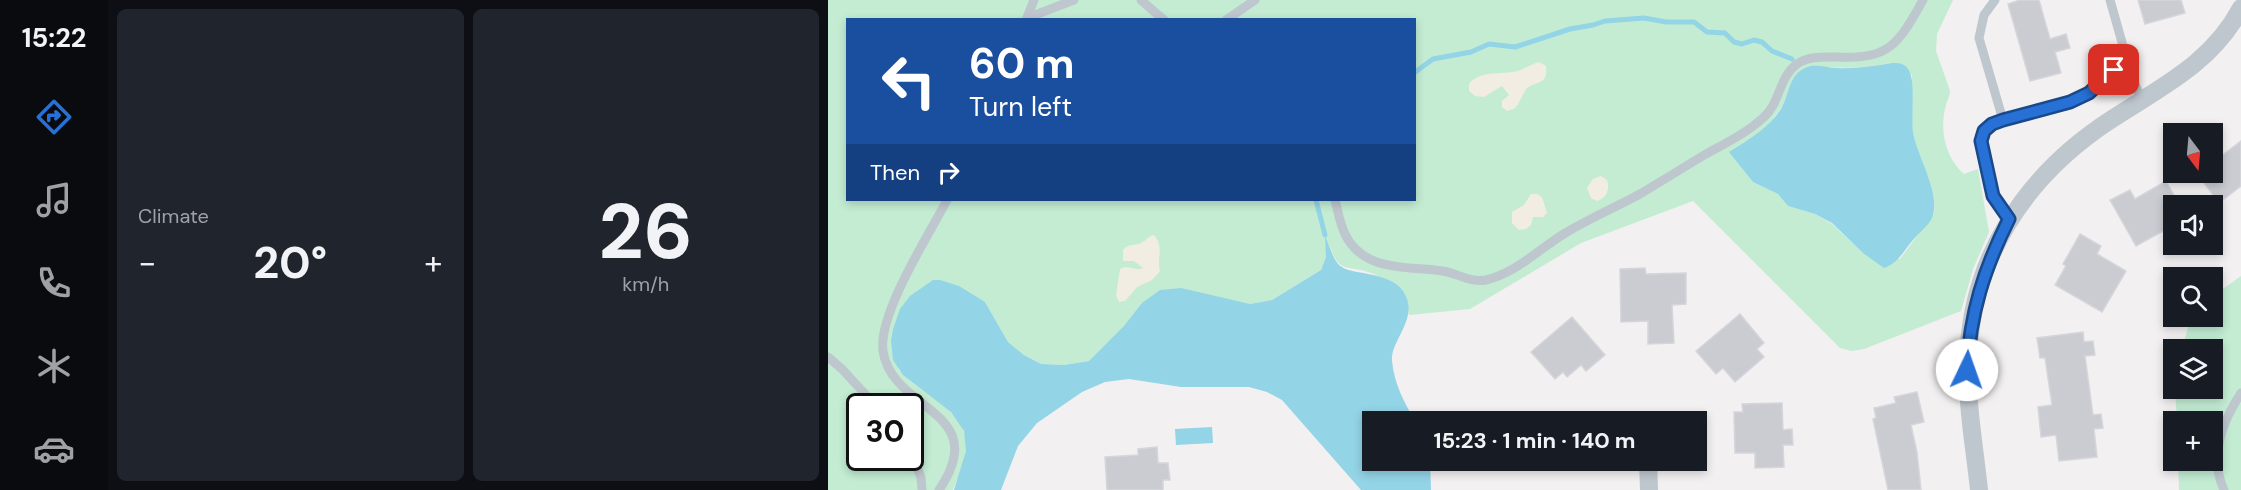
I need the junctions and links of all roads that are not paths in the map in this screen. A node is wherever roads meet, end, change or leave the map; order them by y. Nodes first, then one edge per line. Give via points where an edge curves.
1 (1034, 0) edge
2 (1074, 0) edge
3 (1141, 0) edge
4 (1255, 0) edge
5 (1923, 0) edge
6 (1995, 0) edge
7 (2110, 0) edge
8 (2241, 8) edge
9 (1026, 18) edge
10 (1029, 18) edge
11 (1162, 18) edge
12 (1229, 18) edge
13 (2127, 58) junction
14 (2142, 101) junction
15 (2003, 120) junction
16 (946, 201) edge
17 (1335, 201) edge
18 (2009, 219) junction
19 (828, 357) edge
20 (864, 393) edge
21 (2241, 393) edge
22 (918, 471) edge
23 (1648, 471) edge
24 (922, 490) edge
25 (939, 490) edge
26 (1648, 490) edge
27 (1978, 490) edge
28 (2224, 490) edge

1 - 9 lane
2 - 10 lane
3 - 11 lane
4 - 12 lane
5 - 17 lane via 1896,44 1869,56 1820,57 1800,63 1784,81 1769,112 1749,129 1639,195 1565,233 1514,268 1488,279 1471,280 1444,271 1373,261 1347,237
6 - 15 lane via 1984,15 1979,38
7 - 13 lane
8 - 14 street via 2224,34 2190,69
13 - 14 lane
13 - 15 lane via 2089,93
14 - 18 street via 2060,158
15 - 18 lane via 1984,131 1981,141 1993,196
16 - 25 lane via 891,305 883,337 883,352 894,379 952,431 954,455
18 - 27 street via 1979,287 1969,341 1967,370
19 - 20 lane
21 - 28 lane via 2217,452 2218,475
22 - 24 lane
23 - 26 street

